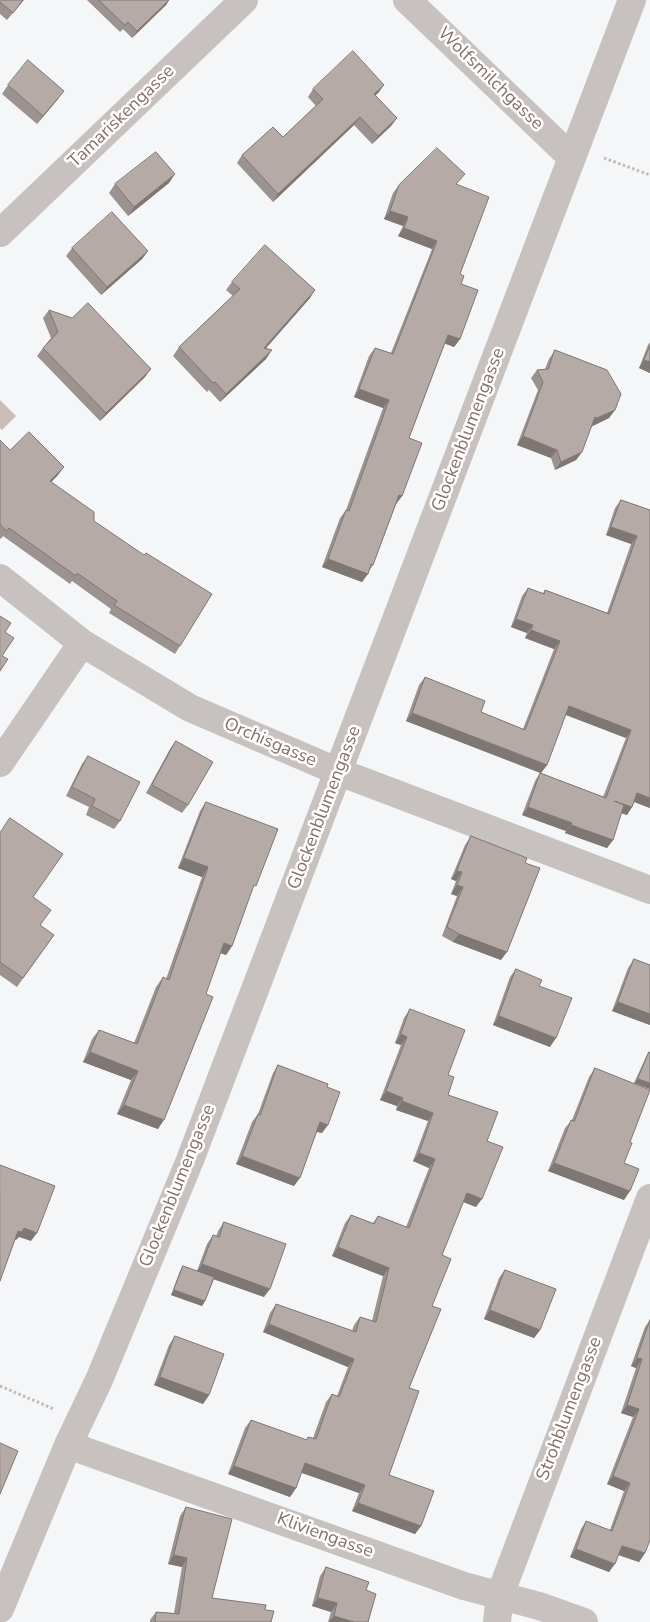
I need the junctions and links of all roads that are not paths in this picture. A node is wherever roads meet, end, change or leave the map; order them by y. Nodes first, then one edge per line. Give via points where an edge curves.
1 (244, 0) edge
2 (407, 0) edge
3 (632, 0) edge
4 (574, 153) junction
5 (0, 233) edge
6 (0, 578) edge
7 (82, 643) junction
8 (0, 763) edge
9 (339, 772) junction
10 (650, 890) edge
11 (650, 1198) edge
12 (68, 1445) junction
13 (500, 1595) junction
14 (0, 1609) edge
15 (497, 1622) edge
16 (584, 1622) edge

1 - 5 street, Tamariskengasse
2 - 4 street, Wolfsmilchgasse
3 - 4 street, Glockenblumengasse
4 - 9 street, Glockenblumengasse
6 - 7 street, Orchisgasse
7 - 8 street
7 - 9 street, Orchisgasse via 190,708
9 - 10 street, Orchisgasse
9 - 12 street, Glockenblumengasse via 190,1160 99,1380
11 - 13 street, Strohblumengasse
12 - 13 street, Kliviengasse via 464,1586
12 - 14 street, Glockenblumengasse
13 - 15 street, Strohblumengasse
13 - 16 street, Kliviengasse

